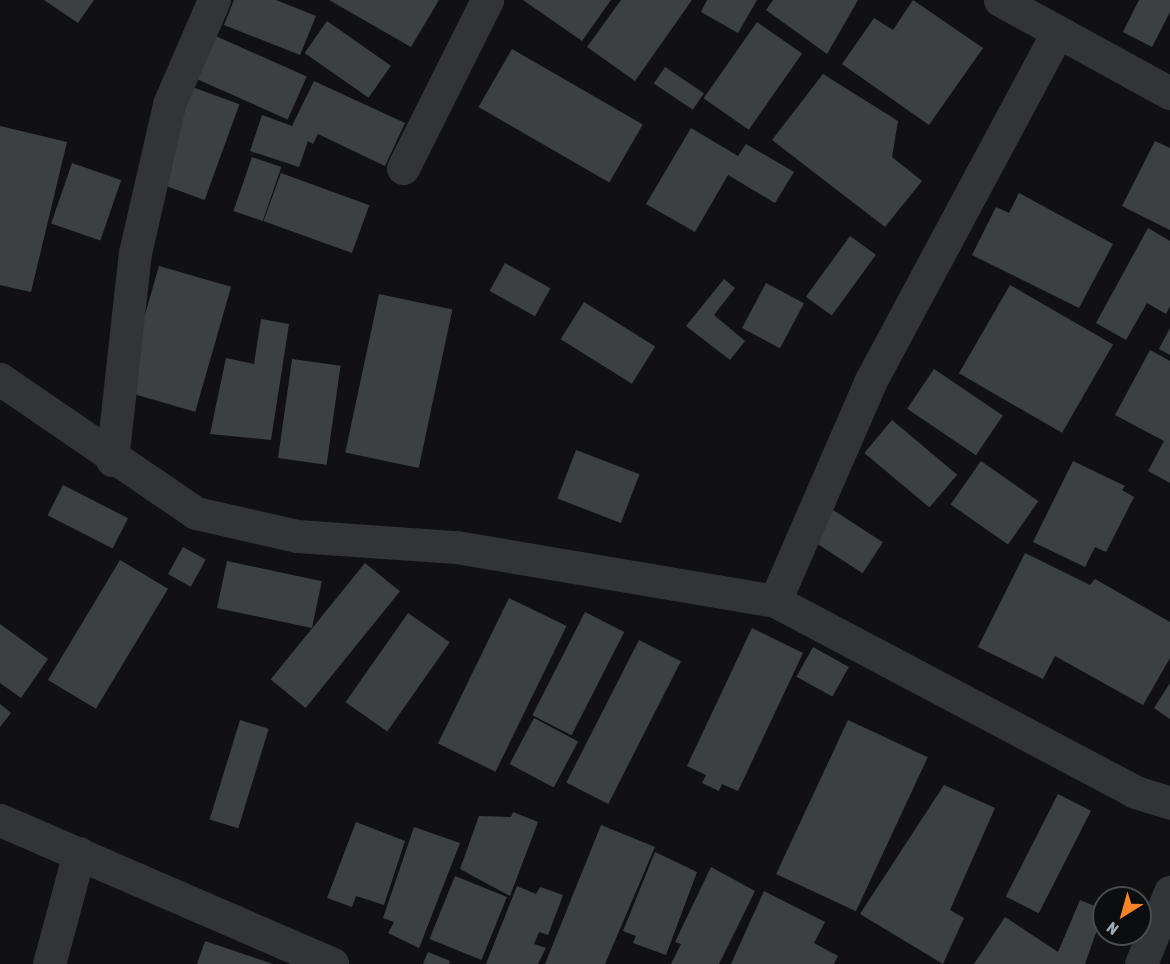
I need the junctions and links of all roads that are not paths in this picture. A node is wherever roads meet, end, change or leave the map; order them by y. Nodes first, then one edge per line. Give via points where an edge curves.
1 (214, 0) edge
2 (487, 0) edge
3 (1000, 0) edge
4 (1056, 35) junction
5 (1170, 93) edge
6 (403, 168) dead end
7 (0, 379) edge
8 (112, 460) junction
9 (775, 601) junction
10 (1170, 803) edge
11 (0, 820) edge
12 (80, 853) junction
13 (1170, 892) edge
14 (50, 964) edge
15 (333, 964) edge
16 (1141, 964) edge

1 - 8 street via 169,104 138,242
2 - 6 street
3 - 4 street
4 - 5 street
4 - 9 street via 870,382
7 - 8 street
8 - 9 street via 196,513 297,536 456,547
9 - 10 street via 1135,792
11 - 12 street
12 - 14 street
12 - 15 street
13 - 16 street

